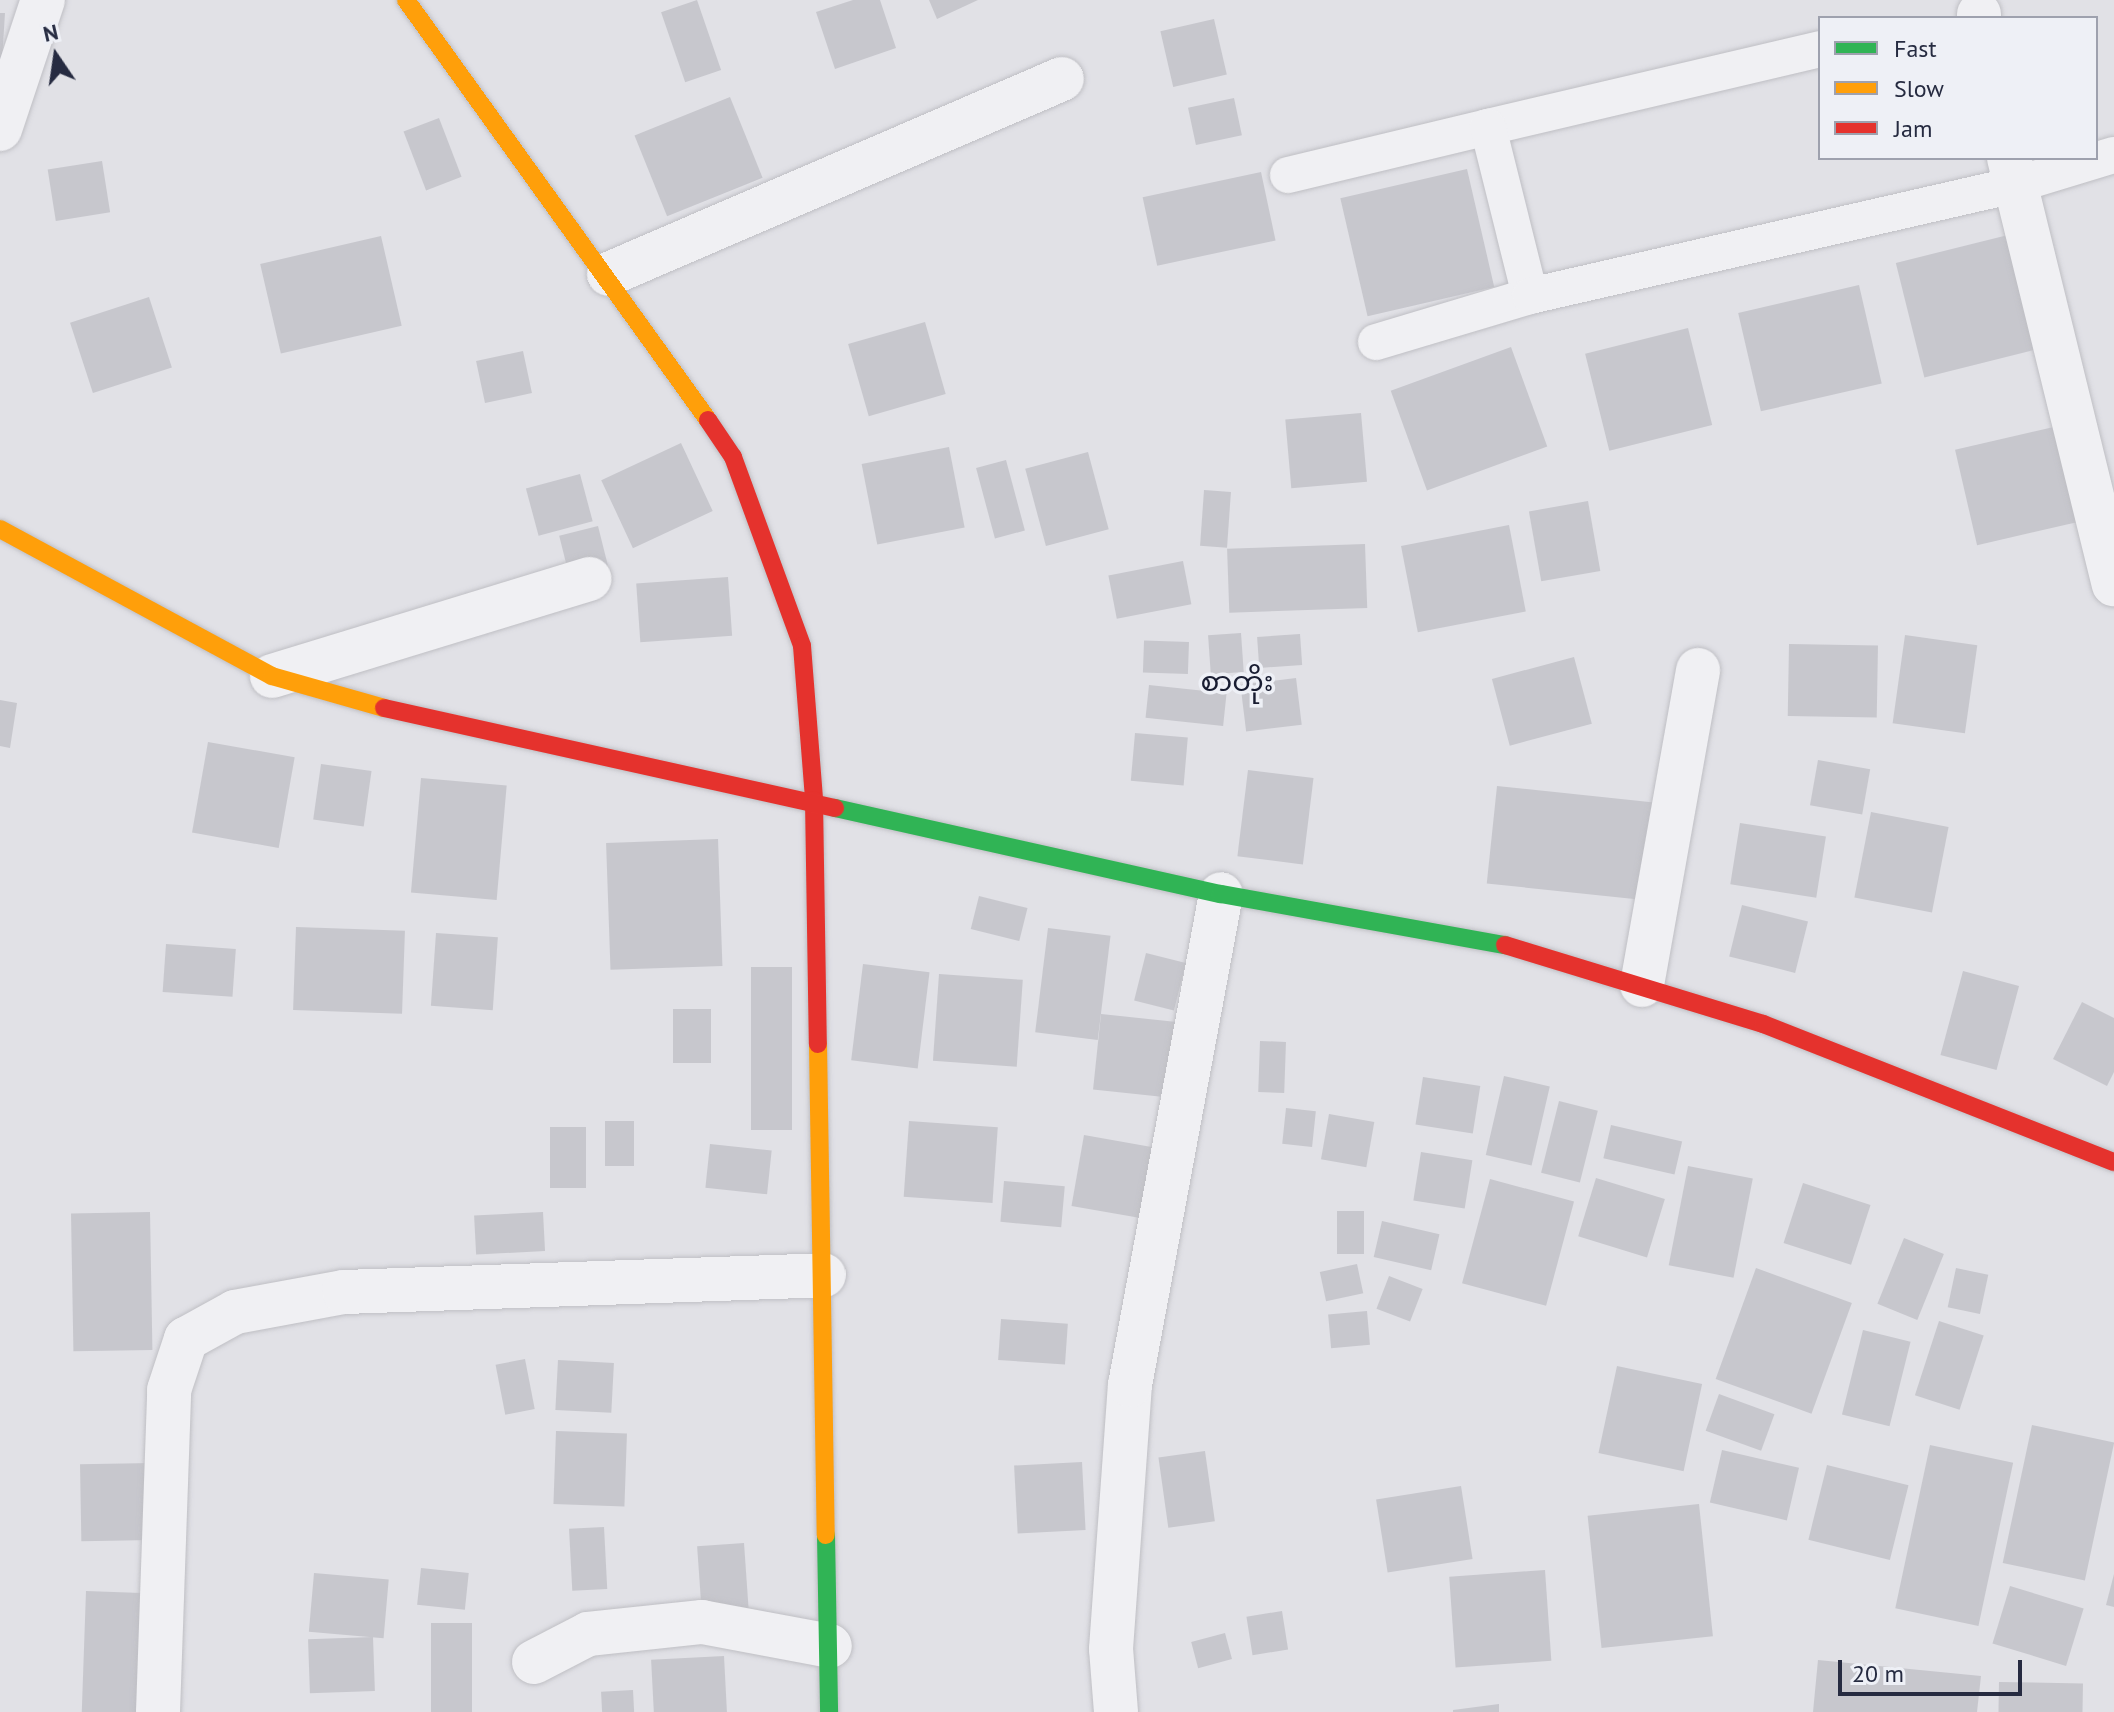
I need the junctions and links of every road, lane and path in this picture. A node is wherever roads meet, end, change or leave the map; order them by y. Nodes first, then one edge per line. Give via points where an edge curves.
1 (43, 0) edge
2 (406, 0) edge
3 (1818, 49) edge
4 (1062, 79) dead end
5 (1488, 127) junction
6 (0, 129) edge
7 (2084, 160) edge
8 (2012, 172) edge
9 (1288, 175) dead end
10 (609, 274) junction
11 (1530, 296) junction
12 (1376, 342) dead end
13 (0, 529) edge
14 (590, 579) dead end
15 (2114, 584) edge
16 (1698, 670) dead end
17 (272, 676) junction
18 (814, 800) junction
19 (1221, 894) junction
20 (1642, 985) junction
21 (2114, 1162) edge
22 (824, 1275) junction
23 (830, 1646) junction
24 (534, 1662) dead end
25 (158, 1712) edge
26 (829, 1712) edge
27 (1116, 1712) edge

1 - 6 street
2 - 10 street
3 - 5 lane
4 - 10 street
5 - 9 lane
5 - 11 lane
7 - 8 lane
8 - 11 lane
8 - 15 street
10 - 18 street via 733,457 802,646
11 - 12 lane
13 - 17 street
14 - 17 street
16 - 20 street
17 - 18 street via 326,695
18 - 19 street
18 - 22 street
19 - 20 street via 1504,945
19 - 27 street via 1130,1385 1111,1649
20 - 21 street via 1763,1024
22 - 23 street
22 - 25 street via 344,1292 235,1312 186,1339 169,1390
23 - 24 street via 702,1622 588,1634
23 - 26 street

